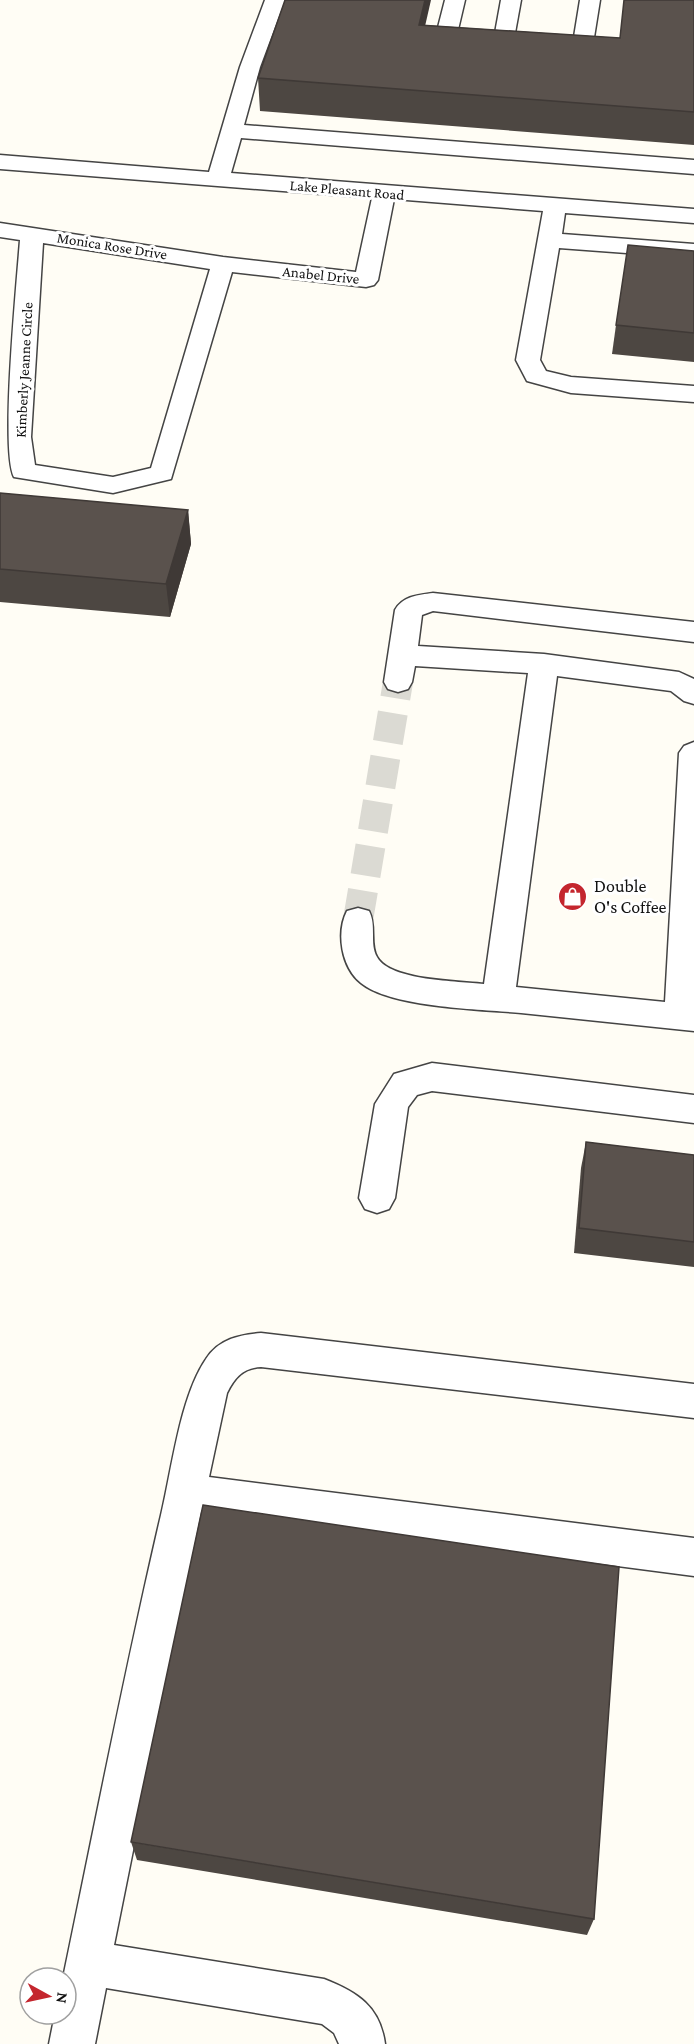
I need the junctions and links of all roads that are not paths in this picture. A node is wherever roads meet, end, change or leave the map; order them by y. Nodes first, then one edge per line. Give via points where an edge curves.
1 (276, 0) edge
2 (454, 0) edge
3 (511, 0) edge
4 (590, 0) edge
5 (503, 44) junction
6 (232, 131) junction
7 (0, 162) edge
8 (694, 167) edge
9 (219, 179) junction
10 (384, 193) junction
11 (555, 206) junction
12 (694, 216) edge
13 (0, 230) edge
14 (32, 234) junction
15 (549, 240) junction
16 (694, 251) edge
17 (223, 264) junction
18 (694, 394) edge
19 (694, 632) edge
20 (544, 664) junction
21 (694, 694) edge
22 (694, 753) edge
23 (358, 920) tunnel mouth
24 (498, 997) junction
25 (687, 1017) edge
26 (694, 1108) edge
27 (377, 1198) dead end
28 (694, 1401) edge
29 (186, 1492) junction
30 (694, 1557) edge
31 (89, 1962) junction
32 (72, 2044) edge
33 (362, 2044) edge

1 - 6 street via 250,67
2 - 5 street via 445,39
3 - 5 street
4 - 5 street via 582,50
6 - 8 street
6 - 9 street
7 - 9 street, Lake Pleasant Road
9 - 10 street, Lake Pleasant Road
10 - 11 street, Lake Pleasant Road
10 - 17 street, Anabel Drive via 366,280
11 - 12 street, Lake Pleasant Road
11 - 15 street
13 - 14 street, Monica Rose Drive
14 - 17 street, Monica Rose Drive
14 - 17 street, Kimberly Jeanne Circle via 18,436 23,471 57,477 113,485 162,473
15 - 16 street
15 - 18 street via 528,360 536,376 571,386
19 - 20 street via 433,602 409,610 400,668
20 - 21 street via 679,682
20 - 24 street
22 - 25 street
23 - 24 street via 357,953 361,963 377,977 427,991
24 - 25 street
26 - 27 street via 432,1077 406,1084 392,1104
28 - 29 street via 261,1350 238,1352 220,1369 209,1390
29 - 30 street
29 - 31 street
31 - 32 street
31 - 33 street via 324,2002 343,2009 354,2021

